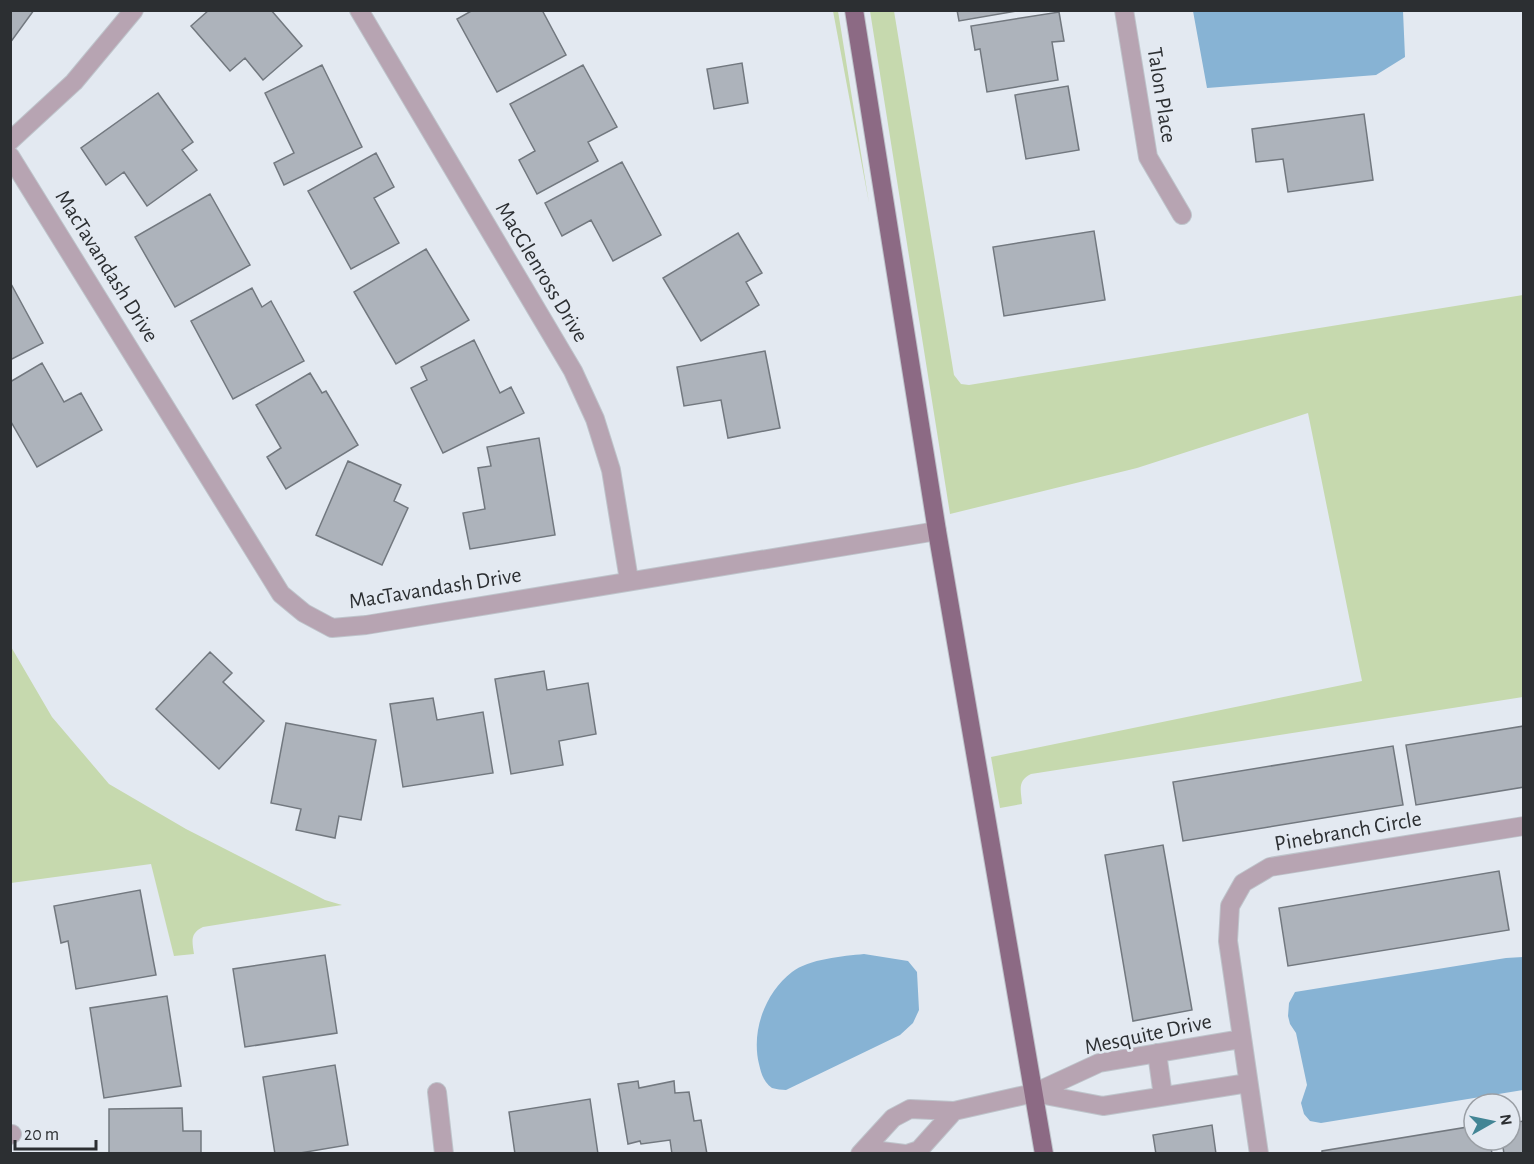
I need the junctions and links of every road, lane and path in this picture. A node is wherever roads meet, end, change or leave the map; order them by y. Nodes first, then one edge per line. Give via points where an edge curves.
1 (134, 10) edge
2 (359, 10) edge
3 (854, 10) edge
4 (1124, 10) edge
5 (10, 141) edge
6 (10, 156) edge
7 (1182, 215) dead end
8 (937, 531) junction
9 (629, 580) junction
10 (1524, 826) edge
11 (1241, 1039) junction
12 (1156, 1053) junction
13 (1248, 1083) junction
14 (437, 1092) dead end
15 (1034, 1093) junction
16 (1163, 1096) junction
17 (954, 1111) junction
18 (862, 1151) edge
19 (444, 1154) edge
20 (906, 1154) edge
21 (1044, 1154) edge
22 (1259, 1154) edge

1 - 5 street via 74,82
2 - 9 street, MacGlenross Drive via 577,380 595,419 611,470
3 - 8 main road
4 - 7 street, Talon Place via 1148,157
6 - 9 street, MacTavandash Drive via 281,594 304,613 332,628 355,626
8 - 9 street, MacTavandash Drive
8 - 15 main road
10 - 11 street, Pinebranch Circle via 1270,867 1243,883 1230,906 1228,941
11 - 12 street, Mesquite Drive
11 - 13 street, Pinebranch Circle
12 - 15 street, Mesquite Drive via 1099,1063
12 - 16 street
13 - 16 street
13 - 22 street, Pinebranch Circle
14 - 19 street
15 - 16 street via 1103,1106
15 - 17 street
15 - 21 main road
17 - 18 street via 910,1109 893,1118
17 - 20 street via 919,1150
18 - 20 street

